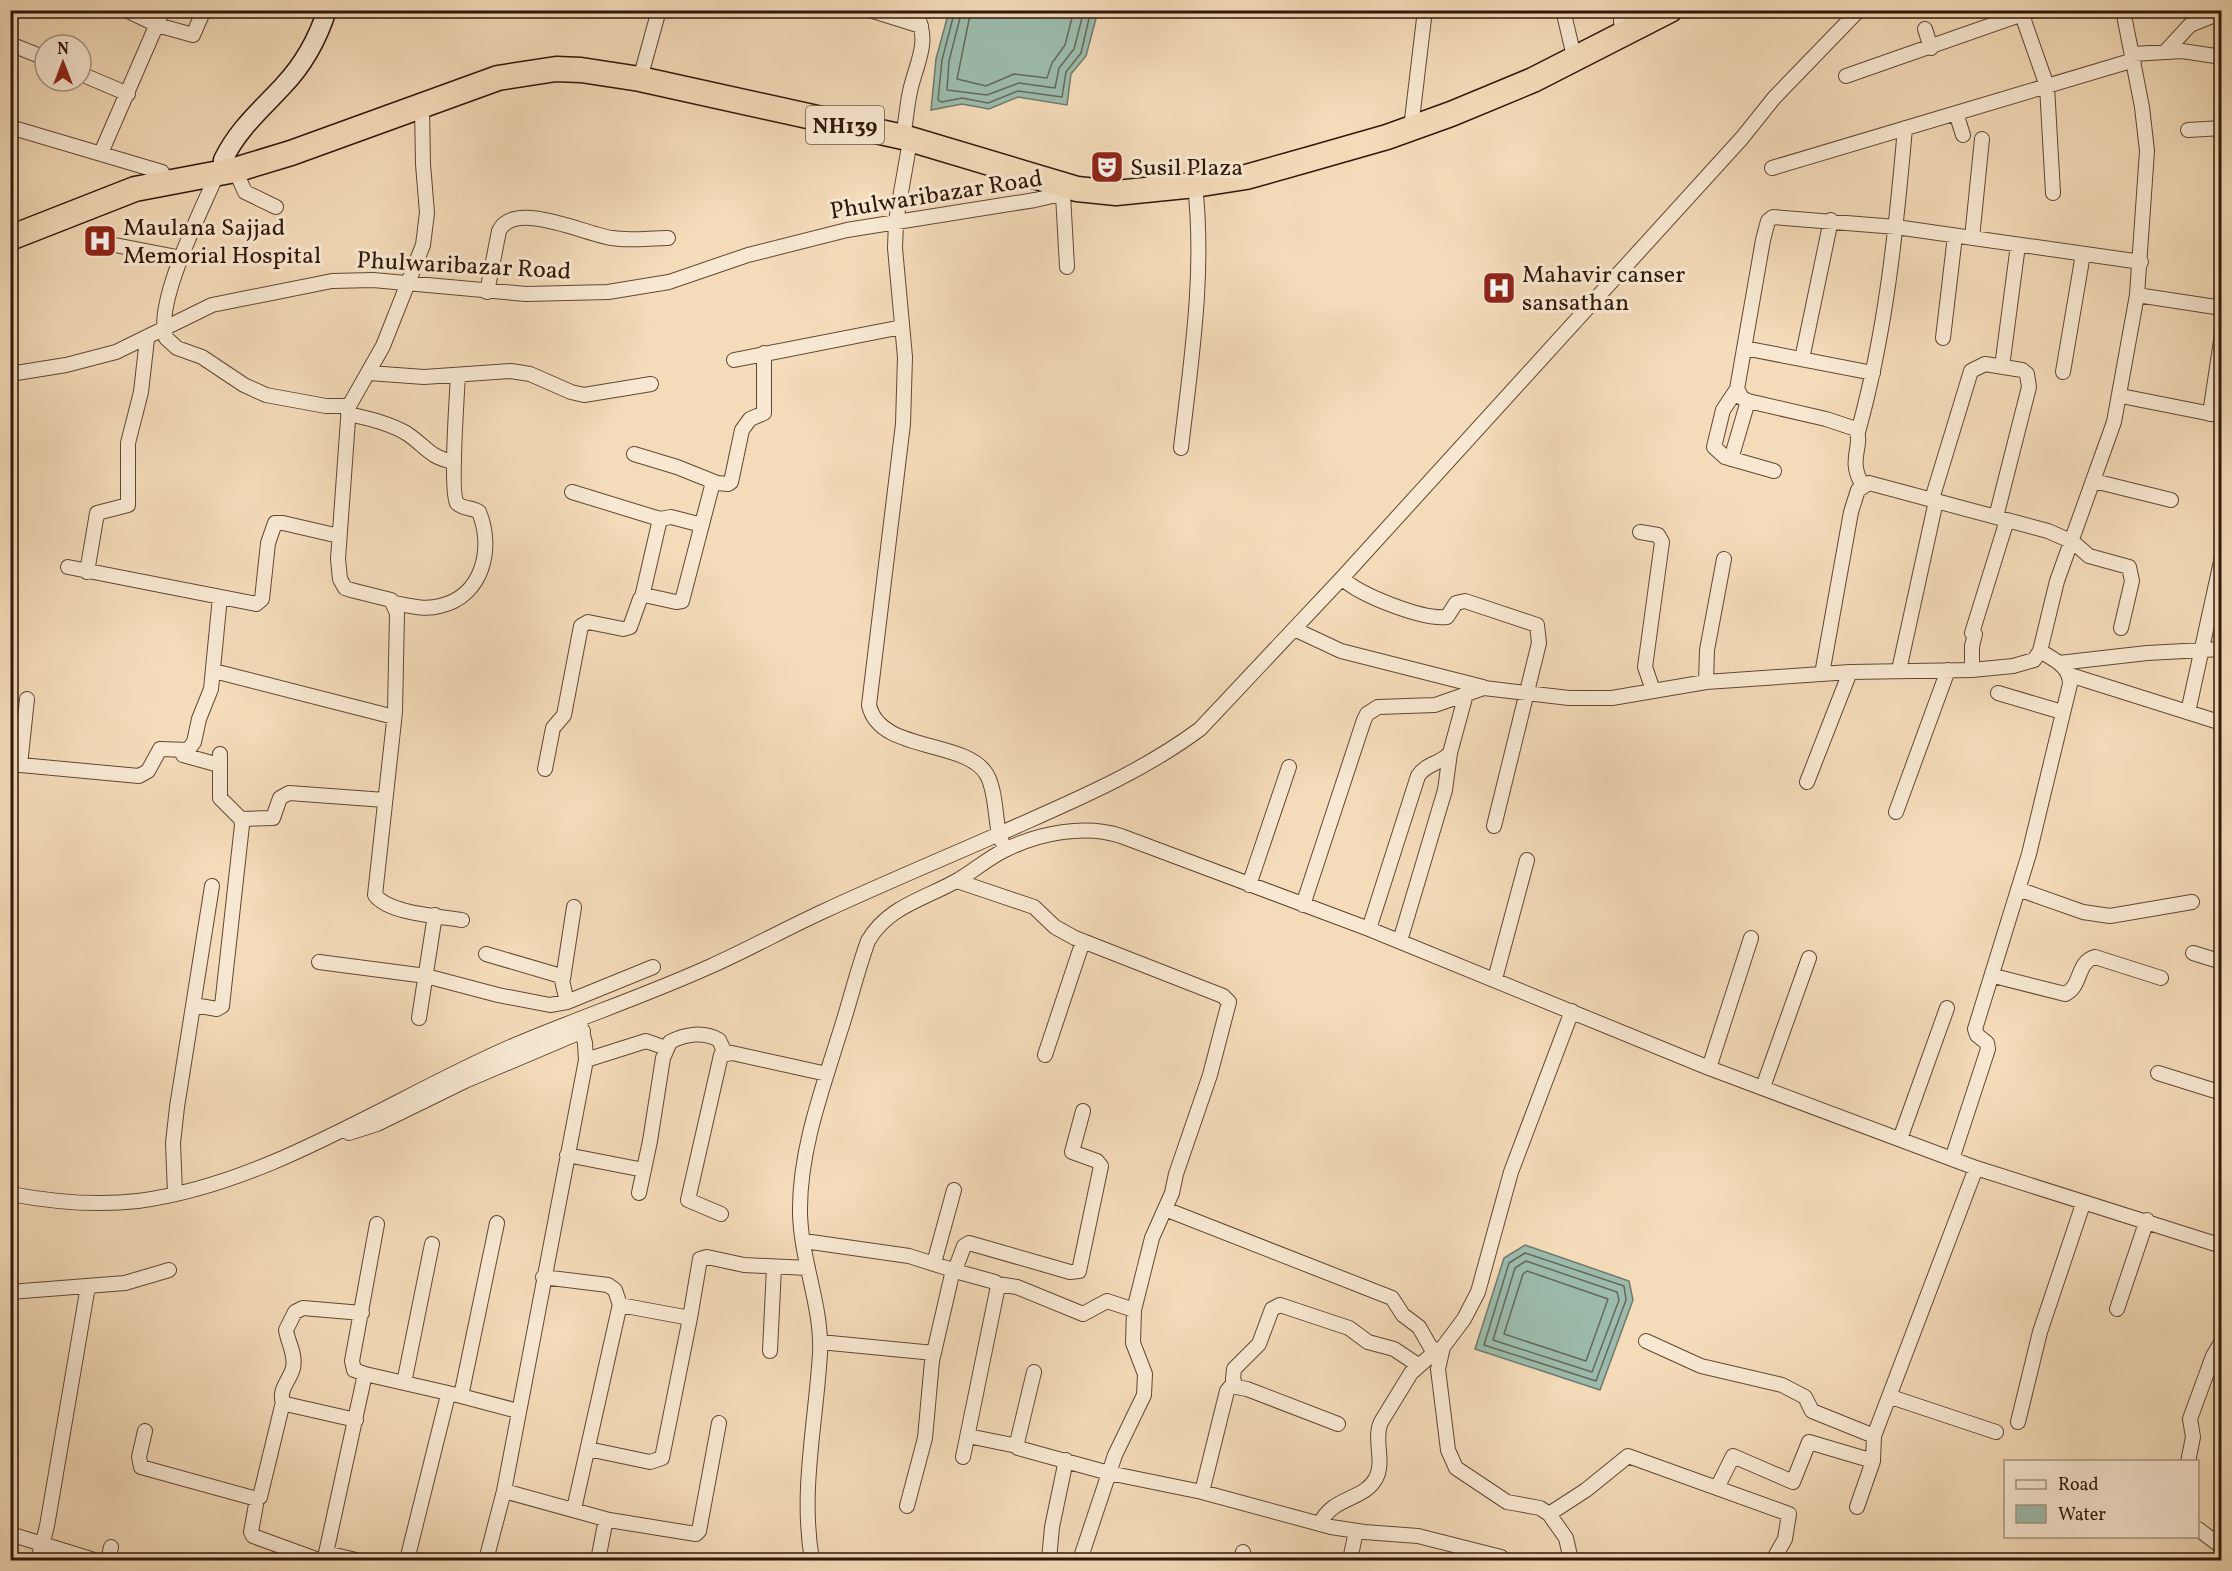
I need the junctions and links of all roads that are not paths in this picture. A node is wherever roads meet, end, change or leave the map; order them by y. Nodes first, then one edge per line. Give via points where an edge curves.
1 (126, 10) edge
2 (163, 10) edge
3 (204, 10) edge
4 (327, 10) edge
5 (659, 10) edge
6 (870, 10) edge
7 (915, 10) edge
8 (1425, 10) edge
9 (1563, 10) edge
10 (1643, 10) edge
11 (1670, 10) edge
12 (1859, 10) edge
13 (2124, 11) edge
14 (2222, 12) edge
15 (2028, 13) edge
16 (1621, 16) edge
17 (157, 25) junction
18 (921, 26) junction
19 (1925, 29) dead end
20 (10, 44) edge
21 (1572, 48) junction
22 (1931, 48) junction
23 (2166, 51) junction
24 (33, 53) edge
25 (2133, 57) junction
26 (2222, 57) edge
27 (643, 68) junction
28 (1846, 76) dead end
29 (93, 79) edge
30 (2047, 86) junction
31 (128, 94) junction
32 (422, 106) junction
33 (789, 107) junction
34 (385, 113) junction
35 (1956, 113) junction
36 (1412, 122) junction
37 (10, 127) edge
38 (1905, 128) junction
39 (2222, 128) edge
40 (2188, 130) dead end
41 (908, 133) junction
42 (1963, 135) dead end
43 (1982, 139) dead end
44 (101, 153) junction
45 (225, 168) junction
46 (1772, 168) dead end
47 (162, 172) junction
48 (1195, 186) junction
49 (1079, 188) junction
50 (2053, 193) dead end
51 (276, 207) dead end
52 (69, 208) junction
53 (1831, 220) junction
54 (896, 221) junction
55 (10, 225) edge
56 (1896, 227) junction
57 (1956, 236) junction
58 (10, 238) edge
59 (668, 238) dead end
60 (1972, 238) junction
61 (115, 245) dead end
62 (2018, 245) junction
63 (2083, 254) junction
64 (182, 258) junction
65 (2141, 262) junction
66 (1067, 267) dead end
67 (407, 284) junction
68 (487, 292) junction
69 (2138, 295) junction
70 (2222, 308) edge
71 (902, 327) junction
72 (163, 330) junction
73 (2222, 334) edge
74 (1943, 338) dead end
75 (147, 339) junction
76 (1744, 348) junction
77 (764, 353) junction
78 (1802, 359) junction
79 (734, 360) dead end
80 (2002, 367) junction
81 (2063, 372) dead end
82 (369, 373) junction
83 (1873, 373) junction
84 (10, 374) edge
85 (458, 375) junction
86 (651, 384) dead end
87 (1737, 389) junction
88 (2121, 396) junction
89 (1748, 401) junction
90 (349, 410) junction
91 (2216, 415) edge
92 (1858, 432) junction
93 (1181, 448) dead end
94 (634, 454) dead end
95 (1731, 459) junction
96 (454, 462) junction
97 (1774, 471) dead end
98 (2094, 481) junction
99 (713, 482) junction
100 (1862, 484) junction
101 (572, 492) dead end
102 (1934, 500) junction
103 (2171, 500) dead end
104 (2001, 518) junction
105 (660, 519) junction
106 (702, 525) junction
107 (1640, 532) dead end
108 (339, 536) junction
109 (2073, 542) junction
110 (2222, 557) edge
111 (1724, 559) dead end
112 (68, 567) dead end
113 (87, 572) junction
114 (1342, 578) junction
115 (220, 597) junction
116 (642, 597) junction
117 (394, 603) junction
118 (1294, 628) junction
119 (2121, 628) dead end
120 (2202, 649) junction
121 (2222, 649) edge
122 (2040, 651) junction
123 (2059, 663) junction
124 (1899, 670) junction
125 (1948, 670) junction
126 (1972, 670) junction
127 (214, 671) junction
128 (1850, 672) junction
129 (1822, 674) junction
130 (2070, 675) junction
131 (1706, 682) junction
132 (1484, 688) junction
133 (1653, 690) junction
134 (1528, 692) junction
135 (1998, 693) dead end
136 (1466, 694) junction
137 (27, 699) dead end
138 (2062, 712) junction
139 (2188, 712) junction
140 (394, 717) junction
141 (2222, 723) edge
142 (1450, 753) junction
143 (183, 755) dead end
144 (15, 764) edge
145 (1289, 767) dead end
146 (545, 769) dead end
147 (1807, 782) dead end
148 (384, 800) junction
149 (1896, 812) dead end
150 (234, 821) junction
151 (1494, 826) dead end
152 (999, 834) junction
153 (1005, 850) junction
154 (1527, 860) dead end
155 (957, 881) junction
156 (1249, 885) junction
157 (212, 886) dead end
158 (2018, 889) junction
159 (2192, 902) dead end
160 (1303, 905) junction
161 (574, 907) dead end
162 (435, 915) junction
163 (462, 920) dead end
164 (1369, 929) junction
165 (1750, 938) dead end
166 (1083, 941) junction
167 (1400, 942) junction
168 (2193, 953) dead end
169 (486, 954) dead end
170 (1809, 958) dead end
171 (319, 962) dead end
172 (2222, 962) edge
173 (653, 967) dead end
174 (426, 976) junction
175 (1994, 976) junction
176 (2161, 978) dead end
177 (563, 979) junction
178 (1495, 979) junction
179 (567, 1002) junction
180 (194, 1005) junction
181 (1947, 1008) dead end
182 (1572, 1011) junction
183 (419, 1018) dead end
184 (581, 1026) junction
185 (666, 1048) junction
186 (725, 1053) junction
187 (1045, 1055) dead end
188 (586, 1060) junction
189 (1709, 1068) junction
190 (2158, 1073) dead end
191 (827, 1074) junction
192 (1763, 1088) junction
193 (2222, 1093) edge
194 (1083, 1111) dead end
195 (1900, 1139) junction
196 (567, 1155) junction
197 (1952, 1159) junction
198 (1976, 1168) junction
199 (644, 1170) junction
200 (954, 1190) dead end
201 (639, 1193) dead end
202 (10, 1194) edge
203 (175, 1194) junction
204 (25, 1197) junction
205 (10, 1201) edge
206 (2083, 1204) junction
207 (1165, 1209) junction
208 (721, 1214) dead end
209 (2147, 1220) junction
210 (497, 1223) dead end
211 (377, 1224) dead end
212 (804, 1240) junction
213 (432, 1244) dead end
214 (2222, 1246) edge
215 (934, 1263) junction
216 (774, 1267) junction
217 (808, 1268) junction
218 (169, 1270) dead end
219 (955, 1272) junction
220 (543, 1277) junction
221 (997, 1284) junction
222 (88, 1286) junction
223 (10, 1292) edge
224 (620, 1304) junction
225 (2117, 1309) dead end
226 (1134, 1310) junction
227 (362, 1313) junction
228 (690, 1318) junction
229 (1646, 1341) dead end
230 (2222, 1341) edge
231 (820, 1342) junction
232 (770, 1351) dead end
233 (1440, 1351) junction
234 (934, 1353) junction
235 (1418, 1365) junction
236 (1034, 1372) dead end
237 (365, 1374) junction
238 (404, 1383) junction
239 (1236, 1386) junction
240 (455, 1395) junction
241 (1891, 1397) junction
242 (283, 1402) junction
243 (518, 1411) junction
244 (356, 1420) junction
245 (2018, 1422) dead end
246 (719, 1423) dead end
247 (1338, 1424) dead end
248 (146, 1431) dead end
249 (1996, 1432) dead end
250 (968, 1436) junction
251 (1874, 1436) junction
252 (1017, 1446) junction
253 (588, 1449) junction
254 (963, 1457) dead end
255 (1066, 1460) junction
256 (2188, 1460) edge
257 (1873, 1461) junction
258 (1109, 1473) junction
259 (1717, 1488) junction
260 (504, 1491) junction
261 (1202, 1492) junction
262 (256, 1499) junction
263 (907, 1506) dead end
264 (1857, 1507) dead end
265 (574, 1509) junction
266 (1549, 1514) junction
267 (606, 1519) junction
268 (1320, 1524) junction
269 (2199, 1530) edge
270 (1356, 1531) junction
271 (10, 1534) edge
272 (42, 1544) junction
273 (2222, 1547) edge
274 (319, 1557) edge
275 (38, 1560) edge
276 (94, 1560) edge
277 (356, 1560) edge
278 (407, 1560) edge
279 (486, 1560) edge
280 (598, 1560) edge
281 (812, 1560) edge
282 (1049, 1560) edge
283 (1080, 1560) edge
284 (1350, 1560) edge
285 (1504, 1560) edge
286 (1571, 1560) edge
287 (1773, 1560) edge

1 - 17 street
2 - 17 street
3 - 17 street via 193,35
4 - 45 main road via 303,61 232,142
5 - 27 street
6 - 18 street
7 - 18 street
8 - 36 street
9 - 21 street
10 - 16 highway, NH139
11 - 36 highway, NH139 via 1533,80
12 - 114 street via 1774,98
13 - 25 street
14 - 23 street via 2190,25
15 - 22 street
15 - 30 street
16 - 21 highway, NH139
17 - 31 street
18 - 41 street via 924,45 911,86
19 - 22 street
20 - 24 street
21 - 36 highway, NH139
22 - 28 street
23 - 25 street
23 - 26 street
25 - 30 street
25 - 65 street via 2147,151
27 - 33 highway, NH139
27 - 34 highway, NH139 via 582,58 528,60 485,70
29 - 31 street
30 - 35 street
30 - 50 street
31 - 44 street
32 - 33 highway, NH139 via 498,78 564,69 618,75
32 - 34 highway, NH139
32 - 67 street via 427,226
33 - 41 highway, NH139
34 - 45 highway, NH139 via 287,141
35 - 38 street
35 - 42 street
36 - 48 highway, NH139 via 1246,177
36 - 49 highway, NH139 via 1243,165
37 - 44 street
38 - 46 street
38 - 56 street
39 - 40 street
41 - 49 highway, NH139 via 1061,174
41 - 54 street
43 - 60 street
44 - 47 street
45 - 47 highway, NH139
45 - 51 street via 245,192
45 - 52 highway, NH139
45 - 64 street
47 - 52 highway, NH139 via 132,178
48 - 49 highway, NH139 via 1125,192
48 - 93 street via 1198,294
49 - 54 street, Phulwaribazar Road
49 - 66 street
52 - 55 highway, NH139
52 - 58 highway, NH139
53 - 56 street
53 - 76 street via 1780,215 1768,222
53 - 78 street
54 - 68 street, Phulwaribazar Road via 811,238 669,282 637,288 553,295
54 - 71 street
56 - 57 street
56 - 83 street
57 - 60 street
57 - 74 street
59 - 68 street via 615,239 558,223 514,219 499,231
60 - 62 street
61 - 64 street
62 - 63 street
62 - 80 street
63 - 65 street
63 - 81 street
64 - 72 street via 165,306
65 - 69 street
67 - 68 street, Phulwaribazar Road
67 - 72 street, Phulwaribazar Road via 332,281 201,309
67 - 82 street
69 - 70 street
69 - 88 street
71 - 77 street
71 - 152 street via 903,424 869,705 871,715 882,727 980,767 990,783
72 - 75 street, Phulwaribazar Road
72 - 90 street via 177,348 202,357 255,390
73 - 91 street
75 - 84 street, Phulwaribazar Road via 92,360
75 - 113 street via 141,392 128,443 128,505 98,513
76 - 78 street
76 - 87 street
77 - 79 street
77 - 99 street via 764,413 750,419 742,430 731,482
78 - 83 street
80 - 102 street via 1985,364 1971,371
80 - 104 street via 2027,374 2029,387
82 - 85 street via 405,377
82 - 90 street
83 - 92 street
85 - 86 street via 518,372 584,395
85 - 96 street
87 - 89 street
87 - 95 street via 1723,410 1714,440 1718,453
88 - 91 street
88 - 98 street
89 - 92 street via 1844,423
89 - 95 street
90 - 96 street via 395,428 434,457
90 - 108 street
92 - 100 street via 1854,464
94 - 99 street via 677,466
95 - 97 street
96 - 117 street via 457,503 479,512 486,533 488,546 483,565 468,590 452,602 421,608
98 - 103 street
98 - 109 street
99 - 106 street
100 - 102 street via 1878,483
100 - 129 street via 1851,512
101 - 105 street
102 - 104 street
102 - 124 street
104 - 109 street
104 - 126 street via 1973,634
105 - 106 street via 671,517
105 - 116 street
106 - 116 street via 682,601
107 - 133 street via 1658,535 1662,542 1645,667
108 - 115 street via 275,523 260,602 249,604
108 - 117 street via 339,570 345,588 385,597
109 - 119 street via 2089,556 2131,570
109 - 122 street via 2057,581
110 - 120 street
111 - 131 street via 1707,650
112 - 113 street
113 - 115 street
114 - 118 street
114 - 134 street via 1369,596 1432,616 1447,617 1456,603 1465,601 1538,625 1540,636
115 - 127 street
116 - 146 street via 630,627 588,622 581,626 564,715 553,728
117 - 140 street via 398,629
118 - 132 street via 1341,651
118 - 152 street via 1200,729 1175,747 1129,775
120 - 121 street
120 - 123 street
120 - 139 street
122 - 123 street
122 - 126 street via 2026,664
123 - 130 street
124 - 125 street
124 - 128 street
125 - 126 street
125 - 149 street
127 - 140 street
127 - 144 street via 191,747 184,751 159,749 144,776
128 - 129 street
128 - 147 street
129 - 131 street
130 - 138 street
130 - 139 street
131 - 133 street
132 - 134 street
132 - 136 street
133 - 134 street via 1590,699
134 - 151 street
135 - 138 street
136 - 142 street
136 - 160 street via 1435,705 1385,706 1367,714
137 - 144 street
138 - 158 street via 2045,793
139 - 141 street
140 - 148 street
142 - 164 street via 1418,776
142 - 167 street via 1445,790
143 - 150 street via 219,760 219,790
145 - 156 street
148 - 150 street via 289,793 280,798 273,818
148 - 162 street via 375,895 397,908
150 - 180 street via 242,831 222,1006 217,1009
152 - 153 street
152 - 184 street via 822,912
153 - 155 street
153 - 156 street via 1075,829 1098,830
154 - 178 street
155 - 166 street via 1034,907 1055,927
155 - 191 street via 902,906 874,930
156 - 160 street
157 - 180 street
158 - 159 street via 2083,912 2109,916
158 - 175 street
160 - 164 street
161 - 177 street
162 - 163 street
162 - 174 street
164 - 167 street
165 - 189 street
166 - 187 street
166 - 207 street via 1178,977 1229,1002 1210,1075
167 - 178 street
168 - 172 street
169 - 177 street via 556,973
170 - 192 street
171 - 174 street
173 - 179 street
174 - 179 street via 526,1002
174 - 183 street
175 - 176 street via 2065,994 2076,985 2084,963 2095,957
175 - 197 street via 1975,1029 1988,1049
177 - 179 street
178 - 182 street
180 - 203 street via 174,1134
181 - 195 street
182 - 189 street
182 - 233 street via 1511,1172 1478,1292
184 - 188 street
184 - 203 street via 475,1063 262,1166
185 - 186 street via 676,1038 706,1034 719,1040
185 - 188 street via 646,1041
185 - 199 street
186 - 191 street
186 - 208 street via 719,1059 688,1200
188 - 196 street
189 - 192 street
190 - 193 street
191 - 212 street via 804,1172 800,1217
192 - 195 street
194 - 219 street via 1072,1150 1101,1166 1079,1271 1070,1272 971,1243 964,1246
195 - 197 street
196 - 199 street
196 - 220 street
197 - 198 street
198 - 206 street
198 - 241 street
199 - 201 street
200 - 215 street
202 - 204 street
203 - 204 street via 99,1203
204 - 205 street
206 - 209 street
206 - 245 street via 2040,1332
207 - 226 street via 1150,1246
207 - 233 street via 1392,1298 1403,1315 1419,1327 1429,1347
209 - 214 street
209 - 225 street
210 - 240 street
211 - 227 street
212 - 215 street
212 - 217 street
213 - 238 street
215 - 219 street
216 - 217 street
216 - 228 street via 700,1259
216 - 232 street
217 - 231 street
218 - 222 street via 138,1282
219 - 221 street
219 - 234 street
220 - 224 street via 613,1287
220 - 243 street
221 - 226 street via 1017,1287 1083,1314 1107,1301
221 - 250 street
222 - 223 street
222 - 272 street
224 - 228 street
224 - 253 street
226 - 258 street via 1133,1343 1145,1374 1145,1385
227 - 237 street via 352,1367
227 - 242 street via 303,1308 296,1312 286,1330 293,1362 283,1389
228 - 253 street via 662,1458 650,1462
229 - 251 street via 1701,1366 1782,1385 1805,1397 1812,1411
230 - 256 street via 2190,1419 2193,1437
231 - 234 street
231 - 281 street via 807,1487 806,1526
233 - 235 street
233 - 266 street via 1439,1387 1448,1450 1456,1468 1507,1502 1540,1508
234 - 263 street via 927,1426
235 - 239 street via 1394,1349 1368,1342 1348,1328 1280,1305 1272,1309 1257,1348 1234,1369
235 - 268 street via 1378,1429 1379,1466 1375,1481 1332,1506
236 - 252 street
237 - 238 street
237 - 244 street
238 - 240 street
239 - 247 street
239 - 261 street via 1227,1392
240 - 243 street
240 - 278 street
241 - 249 street
241 - 251 street
242 - 244 street
242 - 262 street via 260,1497
243 - 260 street
244 - 274 street
246 - 267 street via 698,1533
248 - 262 street via 138,1457 141,1467
250 - 252 street
250 - 254 street
251 - 257 street
252 - 255 street
253 - 265 street
255 - 258 street
255 - 282 street
257 - 259 street via 1809,1442 1793,1482 1733,1456
257 - 264 street
258 - 261 street
258 - 283 street
259 - 266 street via 1628,1456
259 - 287 street via 1789,1514 1785,1539
260 - 265 street
260 - 279 street
261 - 268 street
262 - 274 street via 253,1536
265 - 267 street
266 - 286 street via 1566,1538
267 - 280 street
268 - 270 street
269 - 273 street
270 - 284 street
270 - 285 street via 1418,1536
271 - 272 street
272 - 275 street
272 - 276 street
274 - 277 street

